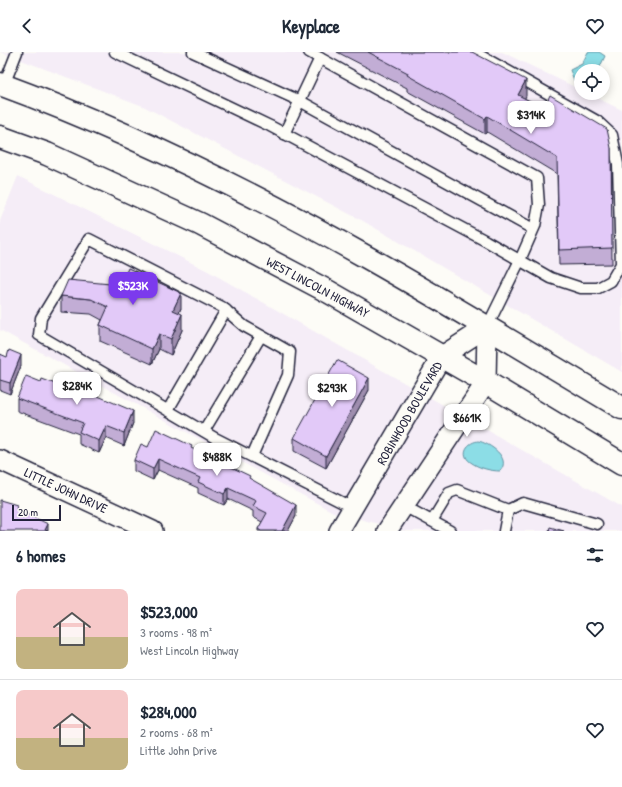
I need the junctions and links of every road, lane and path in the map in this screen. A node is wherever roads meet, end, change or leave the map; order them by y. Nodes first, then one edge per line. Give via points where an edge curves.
1 (17, 52) edge
2 (115, 52) edge
3 (193, 52) edge
4 (309, 52) edge
5 (474, 52) edge
6 (320, 58) junction
7 (2, 85) edge
8 (300, 101) junction
9 (284, 134) junction
10 (0, 136) edge
11 (533, 229) junction
12 (520, 260) junction
13 (226, 310) junction
14 (487, 327) junction
15 (261, 336) junction
16 (442, 356) junction
17 (486, 382) junction
18 (622, 408) edge
19 (168, 410) junction
20 (204, 431) junction
21 (252, 456) junction
22 (0, 460) edge
23 (622, 464) edge
24 (404, 506) junction
25 (353, 508) junction
26 (508, 510) junction
27 (432, 521) junction
28 (597, 524) dead end
29 (154, 531) edge
30 (339, 531) edge
31 (387, 531) edge
32 (450, 531) edge
33 (504, 531) edge

1 - 7 lane
2 - 9 lane
3 - 8 lane
4 - 6 lane
5 - 12 lane via 597,121 612,135 618,164 621,264 611,281 598,288 581,288 551,278
6 - 8 lane
6 - 11 lane via 537,178 539,205
7 - 14 main road via 142,142 250,194 370,258
8 - 9 lane
8 - 11 lane
9 - 12 lane
10 - 16 main road, WEST LINCOLN HIGHWAY via 47,154 200,224 329,292
11 - 12 lane
12 - 14 lane
13 - 15 lane via 244,326
13 - 19 lane
13 - 19 lane via 89,239 41,318 39,335
14 - 16 street, ROBINHOOD BOULEVARD
14 - 17 street
14 - 18 main road
15 - 20 lane
15 - 21 lane via 290,352 288,375
16 - 17 main road, WEST LINCOLN HIGHWAY
16 - 25 street, ROBINHOOD BOULEVARD
17 - 23 main road, WEST LINCOLN HIGHWAY
17 - 24 street
19 - 20 lane
20 - 21 lane
21 - 25 lane
22 - 29 street, LITTLE JOHN DRIVE
24 - 27 lane
24 - 31 street
25 - 30 street, ROBINHOOD BOULEVARD
26 - 27 lane via 457,490 449,493
26 - 28 lane via 523,503
26 - 33 lane
27 - 32 lane

